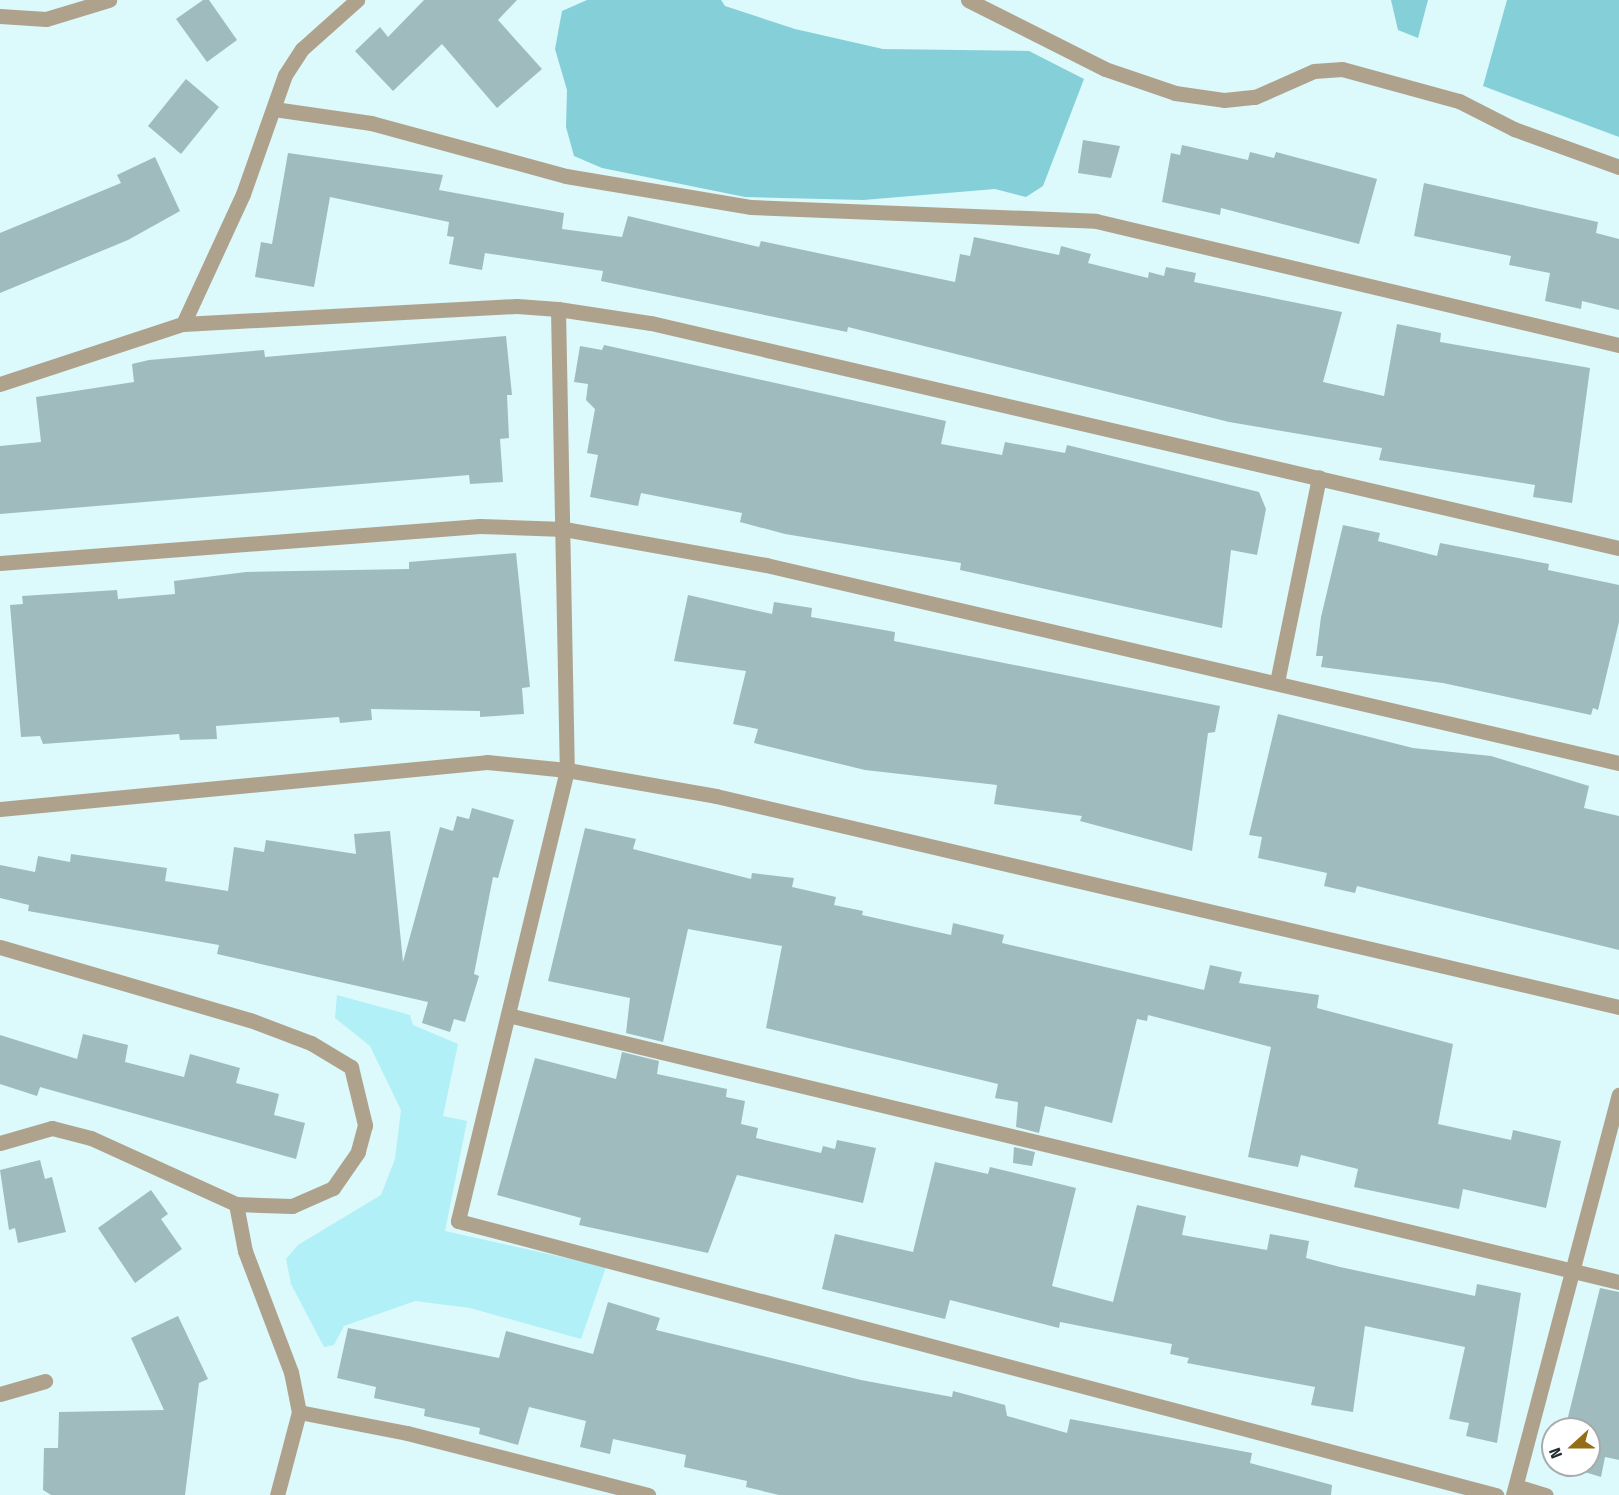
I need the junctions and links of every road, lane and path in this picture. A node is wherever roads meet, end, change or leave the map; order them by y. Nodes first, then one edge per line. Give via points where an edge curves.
1 (109, 0) edge
2 (357, 0) edge
3 (968, 0) edge
4 (0, 16) edge
5 (274, 109) junction
6 (1619, 167) edge
7 (558, 309) junction
8 (183, 324) junction
9 (1619, 345) edge
10 (0, 384) edge
11 (1319, 477) junction
12 (564, 529) junction
13 (1619, 548) edge
14 (0, 563) edge
15 (1277, 682) junction
16 (1619, 763) edge
17 (567, 770) junction
18 (0, 809) edge
19 (0, 948) edge
20 (1619, 1007) edge
21 (512, 1016) junction
22 (1619, 1095) edge
23 (0, 1143) edge
24 (236, 1204) junction
25 (1572, 1269) junction
26 (1619, 1282) edge
27 (45, 1381) dead end
28 (0, 1394) edge
29 (299, 1412) junction
30 (1515, 1491) edge
31 (277, 1495) edge
32 (648, 1495) edge
33 (1496, 1495) edge
34 (1546, 1495) edge

1 - 4 street via 46,19
2 - 5 street via 302,49
3 - 6 street via 1105,69 1175,93 1224,100 1255,97 1314,72 1341,69 1459,101 1514,129
5 - 8 street
5 - 9 street via 370,123 566,176 751,207 1096,221
7 - 8 street via 517,306
7 - 11 street via 651,323
7 - 12 street
8 - 10 street
11 - 13 street
11 - 15 street
12 - 14 street via 480,526
12 - 15 street via 766,565
12 - 17 street
15 - 16 street
17 - 18 street via 487,762
17 - 20 street via 716,796
17 - 21 street
19 - 24 street via 250,1020 312,1044 351,1067 365,1125 358,1152 333,1188 292,1206
21 - 25 street
21 - 33 street via 458,1221
22 - 25 street
23 - 24 street via 52,1128 91,1138
24 - 29 street via 245,1251 291,1372
25 - 26 street
25 - 30 street
27 - 28 street
29 - 31 street
29 - 32 street via 407,1433
30 - 34 street

